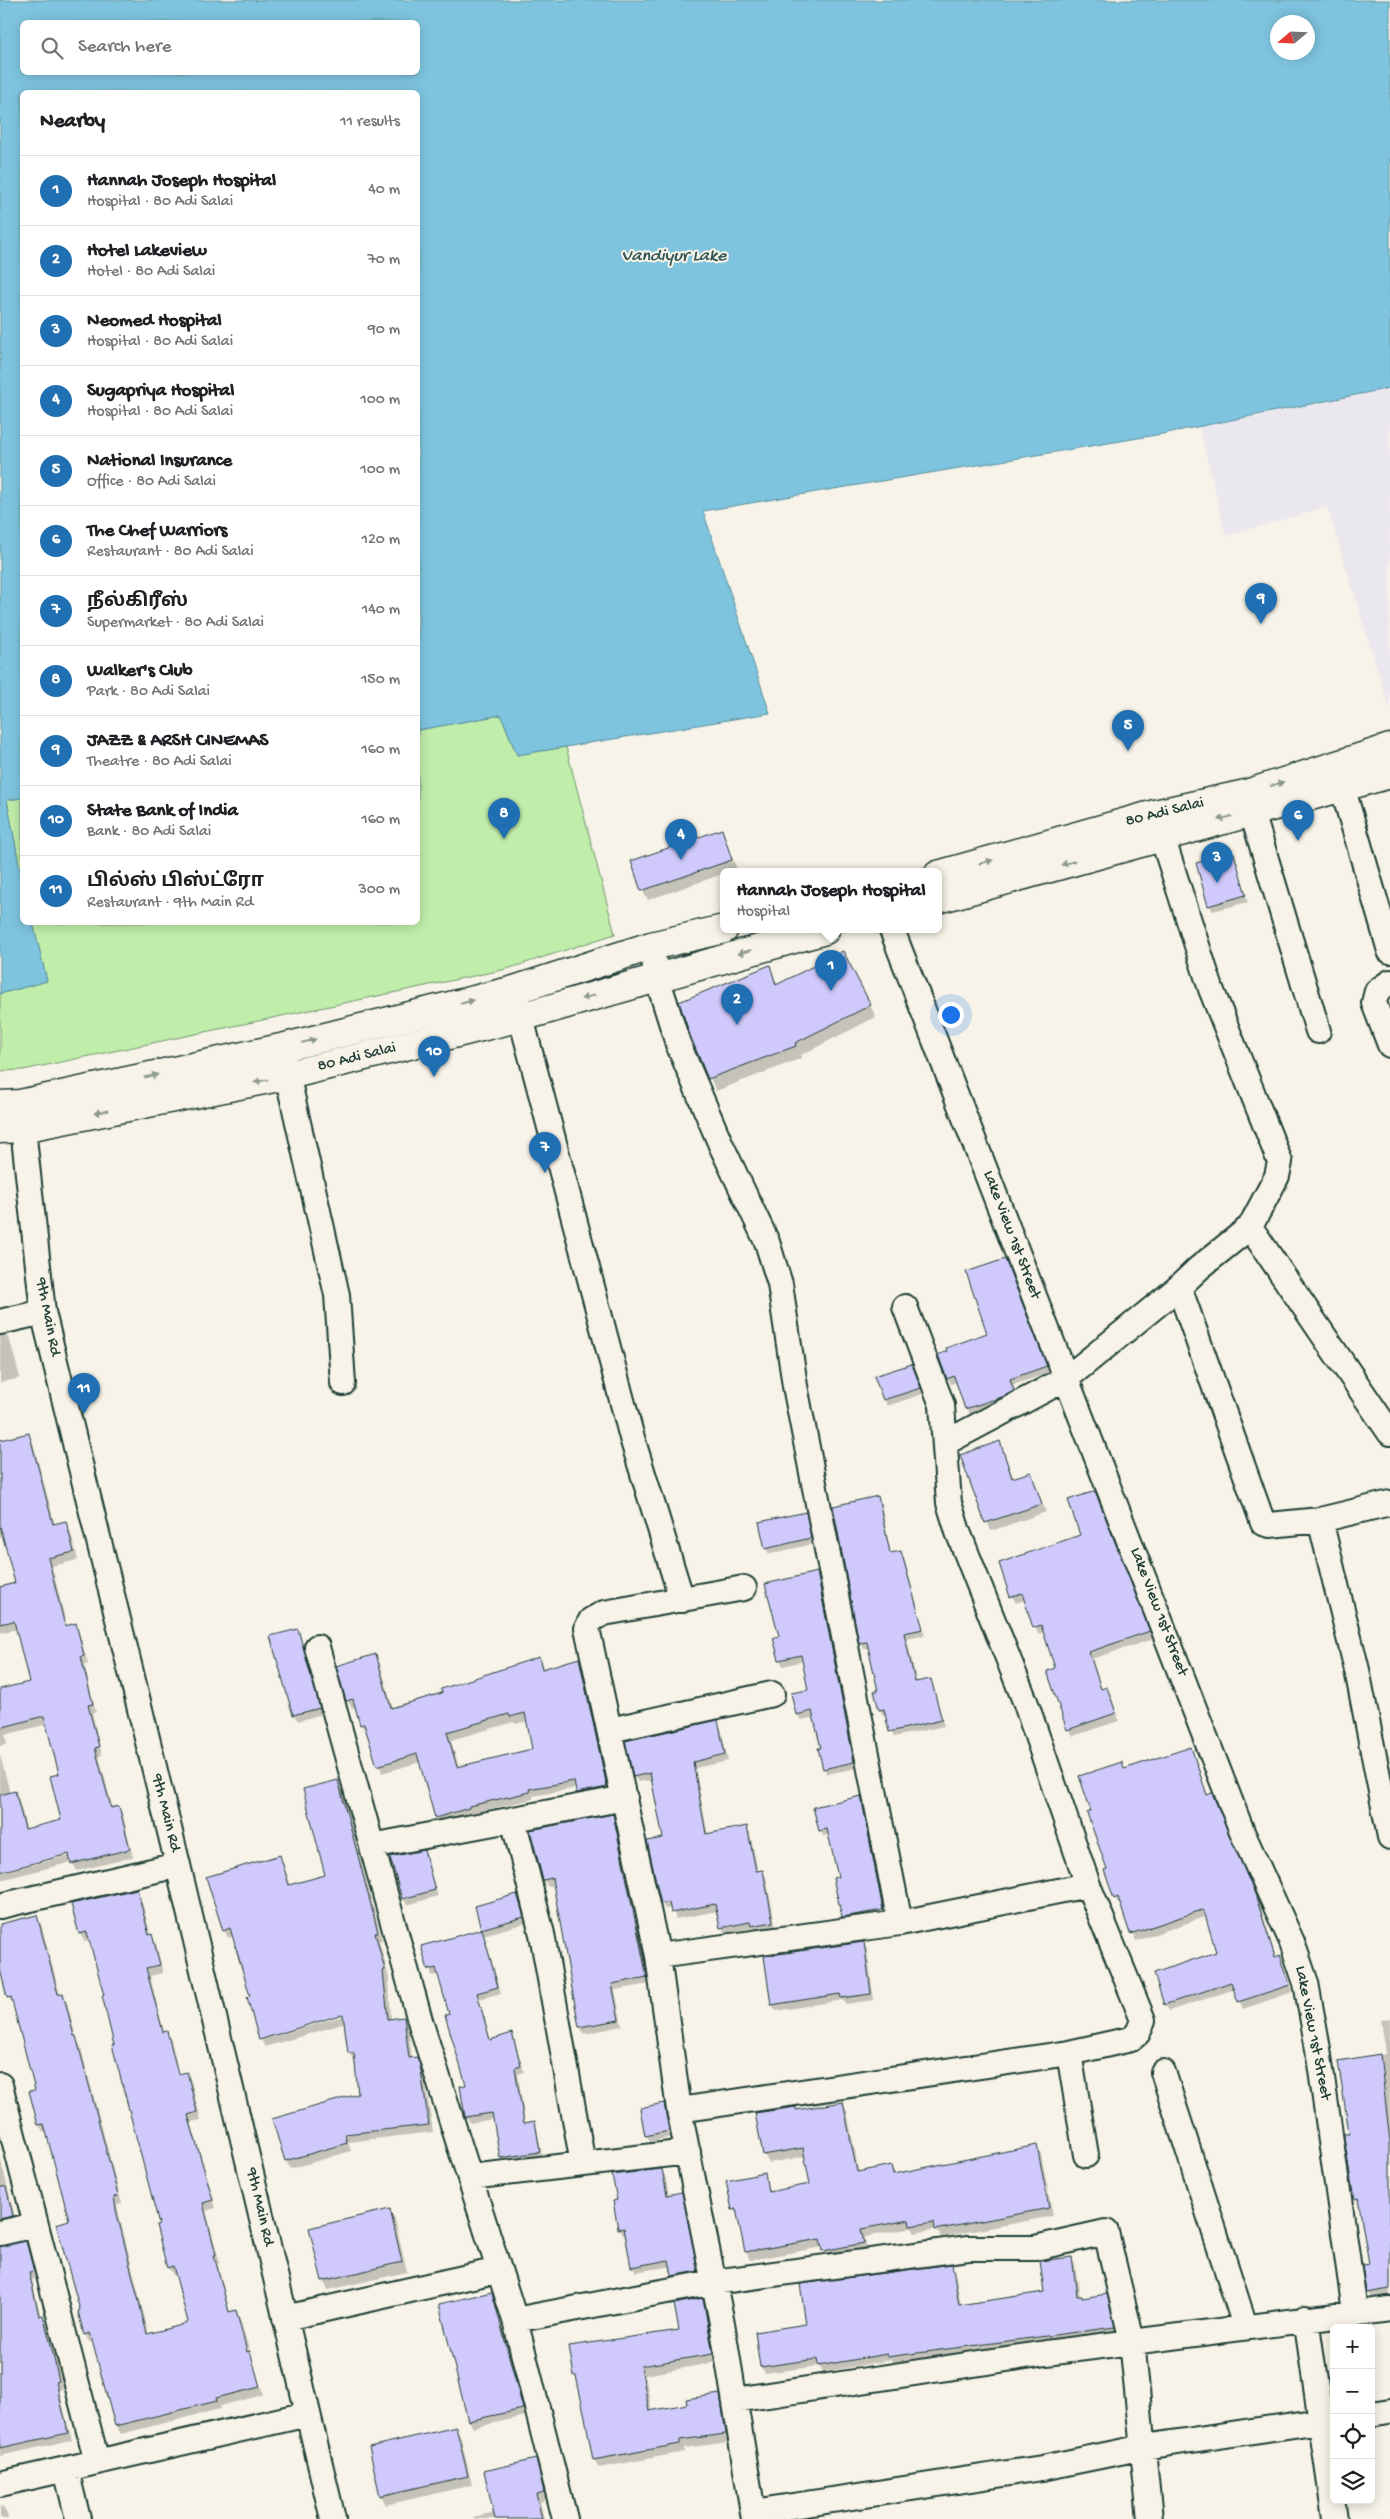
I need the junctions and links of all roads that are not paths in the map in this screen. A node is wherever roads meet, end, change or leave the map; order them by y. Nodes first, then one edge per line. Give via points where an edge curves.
1 (1390, 748) edge
2 (1390, 774) edge
3 (1339, 775) junction
4 (1249, 802) junction
5 (1159, 825) junction
6 (942, 874) edge
7 (942, 898) edge
8 (720, 930) edge
9 (813, 933) edge
10 (893, 933) edge
11 (651, 946) junction
12 (1390, 951) edge
13 (657, 977) junction
14 (1390, 982) edge
15 (514, 990) junction
16 (521, 1017) junction
17 (1318, 1031) dead end
18 (1390, 1045) edge
19 (281, 1048) junction
20 (289, 1075) junction
21 (10, 1116) edge
22 (1250, 1227) junction
23 (1179, 1287) junction
24 (905, 1307) dead end
25 (43, 1312) junction
26 (0, 1322) edge
27 (1067, 1378) junction
28 (344, 1383) dead end
29 (1390, 1433) edge
30 (945, 1444) junction
31 (1390, 1503) edge
32 (1320, 1520) junction
33 (744, 1588) dead end
34 (682, 1600) junction
35 (317, 1646) dead end
36 (772, 1694) dead end
37 (610, 1730) junction
38 (625, 1798) junction
39 (513, 1819) junction
40 (1390, 1837) edge
41 (372, 1846) junction
42 (178, 1865) junction
43 (1088, 1885) junction
44 (0, 1906) edge
45 (900, 1923) junction
46 (658, 1956) junction
47 (1069, 2053) junction
48 (1163, 2072) dead end
49 (0, 2085) edge
50 (679, 2110) junction
51 (688, 2152) junction
52 (1086, 2155) dead end
53 (583, 2164) junction
54 (470, 2177) junction
55 (35, 2225) junction
56 (0, 2233) edge
57 (499, 2270) junction
58 (714, 2282) junction
59 (1390, 2308) edge
60 (1355, 2312) junction
61 (285, 2318) junction
62 (1306, 2318) junction
63 (515, 2320) junction
64 (1245, 2326) junction
65 (1132, 2341) junction
66 (735, 2400) junction
67 (1390, 2411) edge
68 (1375, 2413) edge
69 (308, 2414) junction
70 (1327, 2420) edge
71 (1144, 2447) junction
72 (97, 2462) junction
73 (66, 2470) junction
74 (0, 2484) edge
75 (754, 2515) edge
76 (78, 2519) edge
77 (333, 2519) edge
78 (565, 2519) edge
79 (1150, 2519) edge
80 (1336, 2519) edge

1 - 3 main road, 80 Adi Salai
2 - 3 main road, 80 Adi Salai
3 - 4 main road, 80 Adi Salai
3 - 12 street
4 - 5 main road, 80 Adi Salai
4 - 17 street
6 -> 5 main road, 80 Adi Salai
5 -> 7 main road, 80 Adi Salai
5 - 22 street via 1211,989 1280,1162 1277,1176
8 - 11 main road, 80 Adi Salai
9 -> 13 main road, 80 Adi Salai
10 - 27 street, Lake View 1st Street
11 - 13 street
11 - 15 main road, 80 Adi Salai
13 -> 16 main road, 80 Adi Salai
13 - 45 street via 678,1044 767,1242 780,1284 794,1386
14 - 18 street via 1377,992 1374,1003
15 - 16 street
19 -> 15 main road, 80 Adi Salai
16 - 20 main road, 80 Adi Salai
16 - 34 street via 632,1438
19 - 20 street
21 -> 19 main road, 80 Adi Salai
20 -> 21 main road, 80 Adi Salai
20 - 28 street via 336,1295
21 - 25 street, 9th Main Rd
22 - 23 street
22 - 29 street
23 - 27 street
23 - 32 street via 1263,1523
24 - 30 street via 942,1405
25 - 26 street
25 - 42 street, 9th Main Rd
27 - 30 street
27 - 60 street, Lake View 1st Street via 1243,1834 1292,1942 1306,1983
30 - 43 street via 949,1503 958,1532 1025,1702
31 - 32 street
32 - 40 street via 1357,1670
33 - 34 street
34 - 37 street via 604,1613 591,1620 587,1628
35 - 41 street
36 - 37 street
37 - 38 street
38 - 39 street
38 - 46 street
39 - 41 street
39 - 53 street via 542,1934
41 - 54 street via 421,2024
42 - 44 street
42 - 61 street, 9th Main Rd
43 - 45 street
43 - 47 street via 1143,2020 1138,2033 1131,2039
45 - 46 street
46 - 50 street
47 - 50 street
47 - 52 street
48 - 64 street
49 - 55 street
50 - 51 street
51 - 53 street
51 - 58 street
53 - 54 street
54 - 57 street
55 - 56 street
55 - 72 street
57 - 61 street
57 - 63 street
58 - 63 street
58 - 65 street via 968,2248 1035,2248 1106,2232
58 - 66 street
59 - 60 street
60 - 62 street
61 - 69 street, 9th Main Rd
62 - 64 street
62 - 70 street
63 - 78 street
64 - 65 street
65 - 66 street
65 - 71 street
66 - 75 street
67 - 68 street
69 - 72 street
69 - 77 street, 9th Main Rd
70 - 71 street
70 - 80 street
71 - 75 street via 1042,2468
71 - 79 street
72 - 73 street
73 - 74 street
73 - 76 street

